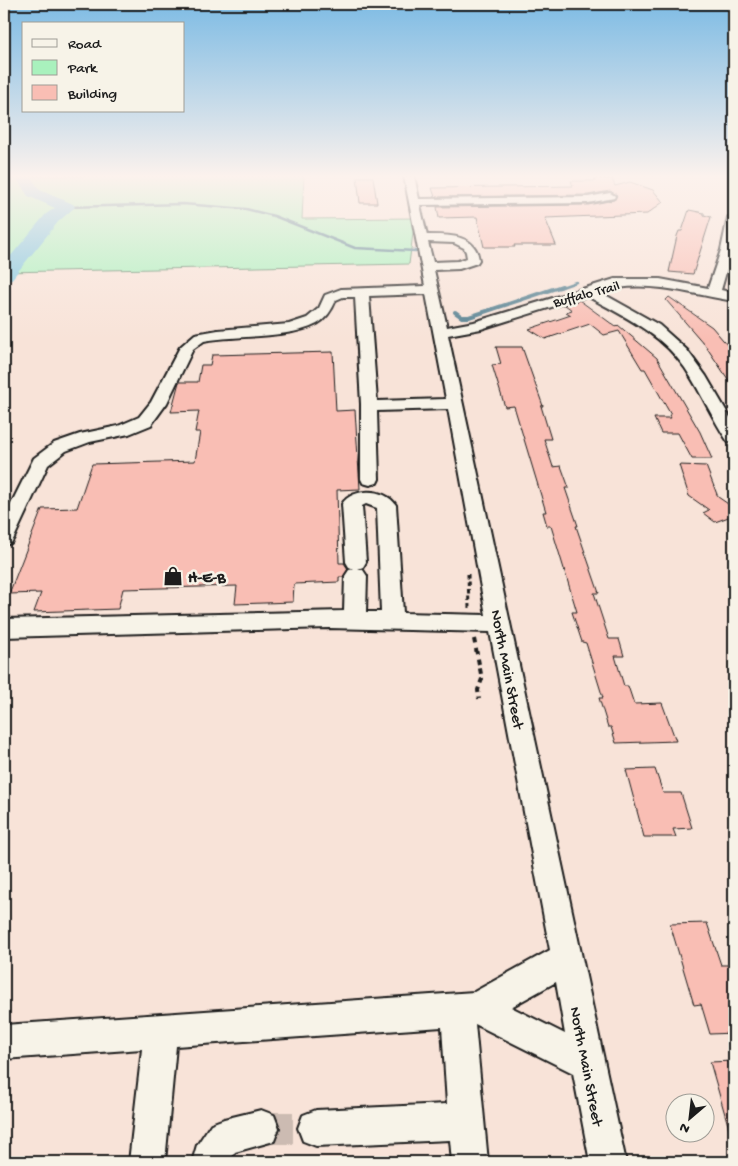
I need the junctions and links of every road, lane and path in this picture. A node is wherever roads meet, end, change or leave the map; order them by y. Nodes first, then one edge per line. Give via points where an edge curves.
1 (420, 230) edge
2 (732, 236) edge
3 (422, 239) junction
4 (428, 266) junction
5 (433, 290) junction
6 (588, 291) junction
7 (362, 293) junction
8 (713, 293) junction
9 (734, 297) edge
10 (441, 332) junction
11 (456, 404) junction
12 (369, 406) junction
13 (734, 438) edge
14 (370, 479) dead end
15 (4, 538) edge
16 (469, 566) dead end
17 (356, 620) junction
18 (393, 622) junction
19 (500, 623) junction
20 (472, 624) junction
21 (4, 628) edge
22 (479, 699) dead end
23 (567, 958) junction
24 (467, 1009) junction
25 (161, 1031) junction
26 (4, 1042) edge
27 (587, 1062) junction
28 (466, 1121) junction
29 (260, 1128) tunnel mouth
30 (316, 1128) tunnel mouth
31 (147, 1162) edge
32 (210, 1162) edge
33 (470, 1162) edge
34 (608, 1162) edge

1 - 3 street, North Main Street
2 - 8 street
3 - 4 street, North Main Street
3 - 4 street via 457,240 465,243 474,255 468,264
4 - 5 street, North Main Street
5 - 7 street
5 - 10 street, North Main Street
6 - 8 street, Buffalo Trail via 615,283 633,282
6 - 10 street, Buffalo Trail via 476,326
6 - 13 street via 651,326 674,344
7 - 12 street
7 - 15 street via 341,293 330,298 324,310 312,321 290,328 200,337 187,347 159,403 145,421 60,447 40,462
8 - 9 street, Buffalo Trail
10 - 11 street, North Main Street
11 - 12 street
11 - 19 street, North Main Street
12 - 14 street
16 - 20 path via 467,599
17 - 18 street
17 - 18 street via 352,504 360,498 378,498 386,505
17 - 21 street
18 - 20 street
19 - 20 street
19 - 23 street, North Main Street
20 - 22 path via 482,679
23 - 24 street
23 - 27 street, North Main Street
24 - 25 street
24 - 27 street
24 - 28 street
25 - 26 street
25 - 31 street
27 - 34 street, North Main Street
28 - 30 street
28 - 33 street
29 - 32 street via 224,1137

